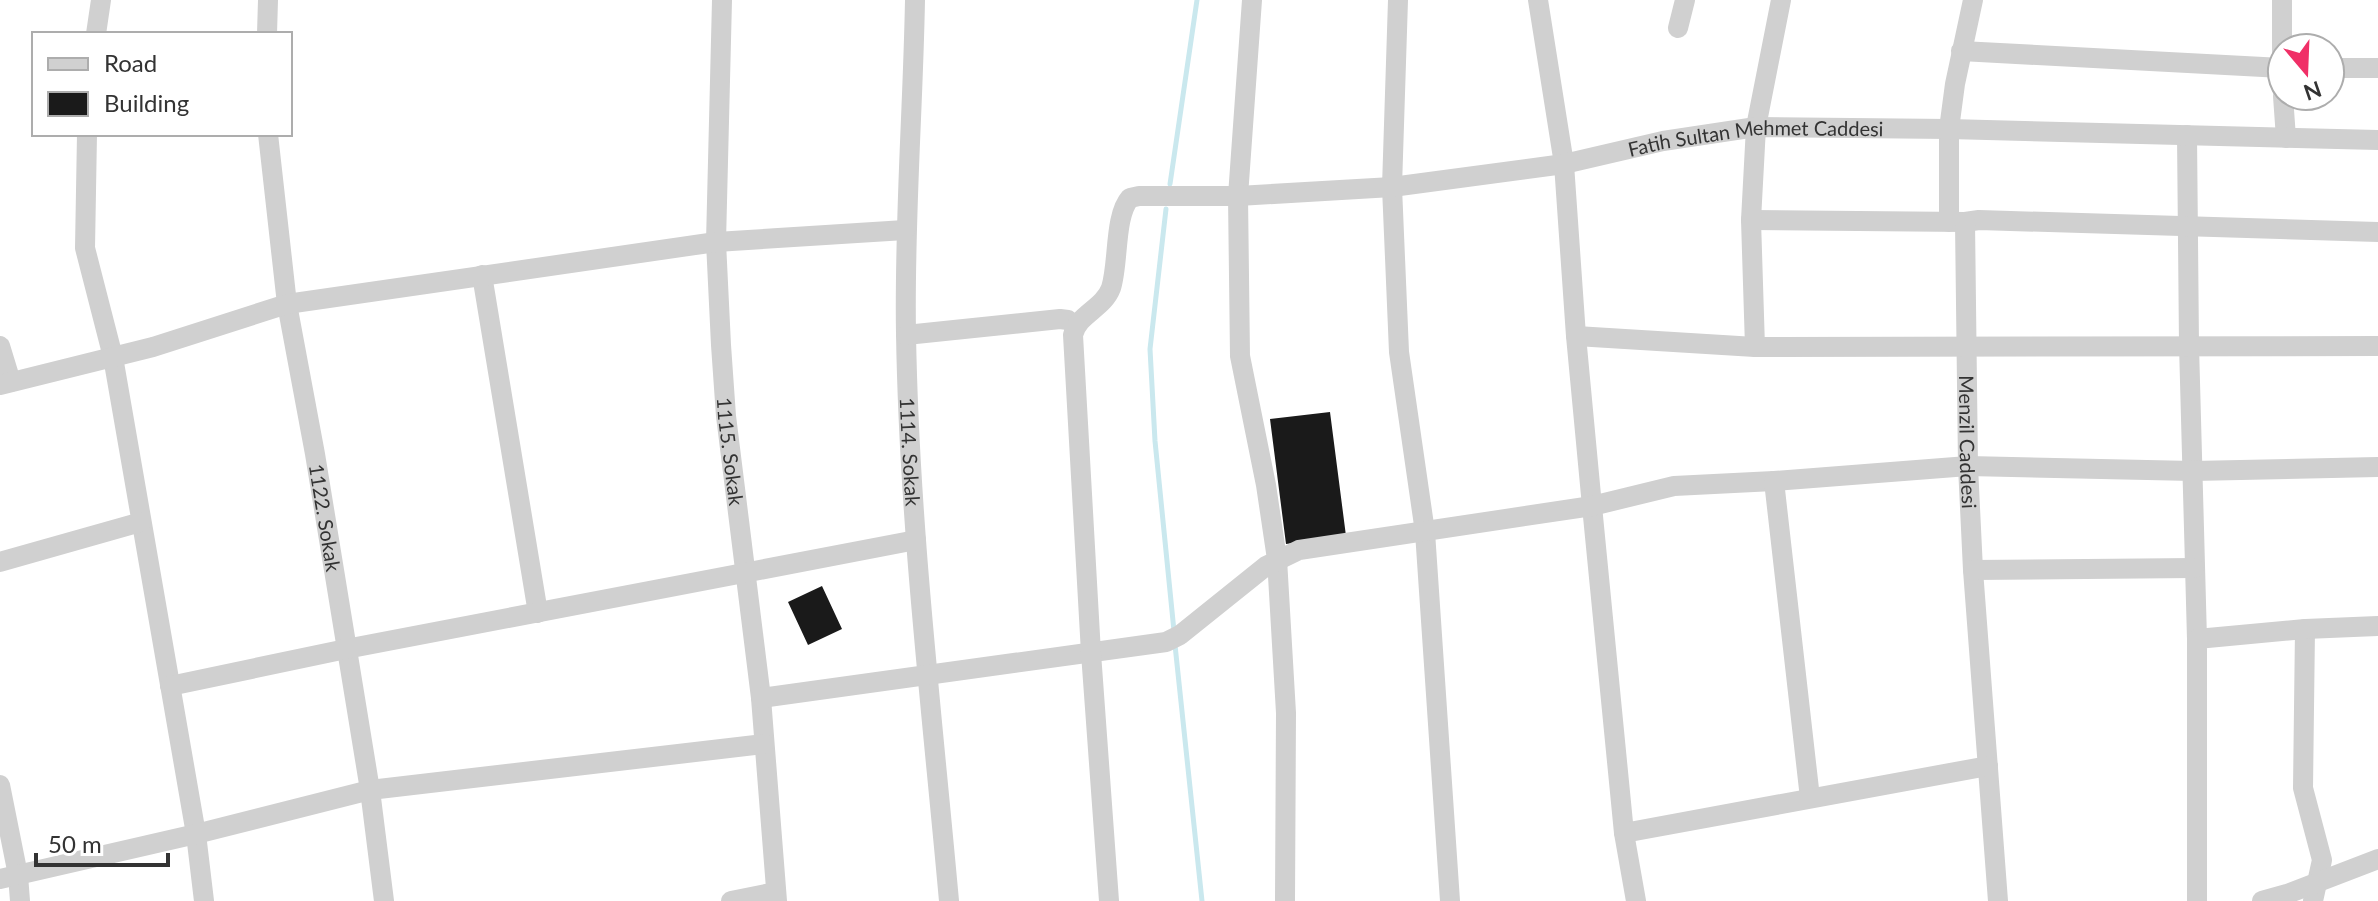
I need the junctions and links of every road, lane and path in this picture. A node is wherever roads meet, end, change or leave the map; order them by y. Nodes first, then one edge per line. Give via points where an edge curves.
1 (101, 0) edge
2 (268, 0) edge
3 (722, 0) edge
4 (915, 0) edge
5 (1252, 0) edge
6 (1398, 0) edge
7 (1538, 0) edge
8 (1685, 0) edge
9 (1781, 0) edge
10 (1973, 0) edge
11 (2282, 0) edge
12 (1678, 28) dead end
13 (96, 32) edge
14 (267, 32) edge
15 (2282, 32) edge
16 (1961, 51) junction
17 (2346, 68) edge
18 (2378, 68) edge
19 (2266, 72) edge
20 (2284, 112) edge
21 (1756, 127) junction
22 (1949, 129) junction
23 (2187, 135) junction
24 (87, 136) edge
25 (268, 136) edge
26 (2286, 138) junction
27 (2378, 140) edge
28 (1564, 164) junction
29 (1392, 187) junction
30 (1238, 196) junction
31 (1751, 220) junction
32 (1957, 222) junction
33 (2188, 225) junction
34 (905, 230) junction
35 (2378, 232) edge
36 (716, 242) junction
37 (482, 275) junction
38 (287, 304) junction
39 (1075, 326) junction
40 (906, 335) junction
41 (1576, 336) junction
42 (2189, 345) junction
43 (0, 346) edge
44 (2378, 346) edge
45 (1755, 347) junction
46 (1966, 347) junction
47 (113, 357) junction
48 (6, 383) edge
49 (1968, 466) junction
50 (2378, 467) edge
51 (2193, 471) junction
52 (1774, 481) junction
53 (1592, 506) junction
54 (141, 522) junction
55 (1425, 532) junction
56 (916, 540) junction
57 (1277, 559) junction
58 (0, 562) edge
59 (2194, 568) junction
60 (1973, 570) junction
61 (746, 574) junction
62 (538, 613) junction
63 (2378, 626) edge
64 (2305, 629) junction
65 (2197, 639) junction
66 (346, 649) junction
67 (1091, 653) junction
68 (928, 676) junction
69 (170, 686) junction
70 (761, 698) junction
71 (764, 744) junction
72 (1988, 766) junction
73 (0, 785) edge
74 (370, 790) junction
75 (1810, 798) junction
76 (1624, 833) junction
77 (196, 834) junction
78 (2378, 859) edge
79 (9, 877) edge
80 (2314, 892) edge
81 (776, 896) edge
82 (20, 901) edge
83 (204, 901) edge
84 (384, 901) edge
85 (731, 901) edge
86 (949, 901) edge
87 (1109, 901) edge
88 (1285, 901) edge
89 (1450, 901) edge
90 (1636, 901) edge
91 (1998, 901) edge
92 (2197, 901) edge
93 (2262, 901) edge

1 - 13 street
2 - 14 street
3 - 36 street, 1115. Sokak
4 - 34 street, 1114. Sokak
5 - 30 street
6 - 29 street
7 - 28 street
8 - 12 street
9 - 21 street
10 - 16 street, Menzil Caddesi
11 - 15 street
16 - 19 street
16 - 22 street, Menzil Caddesi
17 - 18 street
20 - 26 street
21 - 22 street, Fatih Sultan Mehmet Caddesi
21 - 28 street, Fatih Sultan Mehmet Caddesi
21 - 31 street
22 - 23 street, Fatih Sultan Mehmet Caddesi
22 - 32 street, Menzil Caddesi
23 - 26 street, Fatih Sultan Mehmet Caddesi
23 - 33 street
24 - 47 street via 85,248
25 - 38 street, 1122. Sokak
26 - 27 street, Fatih Sultan Mehmet Caddesi
28 - 29 street, Fatih Sultan Mehmet Caddesi
28 - 41 street
29 - 30 street, Fatih Sultan Mehmet Caddesi
29 - 55 street via 1399,352
30 - 39 street, Fatih Sultan Mehmet Caddesi via 1130,198 1123,209 1110,292
30 - 57 street via 1240,356
31 - 32 street
31 - 45 street
32 - 33 street
32 - 46 street, Menzil Caddesi
33 - 35 street
33 - 42 street
34 - 36 street
34 - 40 street, 1114. Sokak
36 - 37 street
36 - 61 street, 1115. Sokak via 726,416
37 - 38 street
37 - 62 street
38 - 47 street
38 - 66 street, 1122. Sokak
39 - 40 street via 1060,319
39 - 67 street
40 - 56 street, 1114. Sokak
41 - 45 street
41 - 53 street
42 - 44 street
42 - 46 street
42 - 51 street
43 - 48 street
45 - 46 street
46 - 49 street, Menzil Caddesi
47 - 48 street
47 - 54 street
49 - 51 street
49 - 52 street
49 - 60 street, Menzil Caddesi
50 - 51 street
51 - 59 street
52 - 53 street via 1674,486
52 - 75 street
53 - 55 street
53 - 76 street
54 - 58 street
54 - 69 street
55 - 57 street via 1299,550
55 - 89 street
56 - 61 street
56 - 68 street, 1114. Sokak
57 - 67 street via 1170,641
57 - 88 street via 1286,713
59 - 60 street
59 - 65 street
60 - 72 street, Menzil Caddesi
61 - 62 street
61 - 70 street, 1115. Sokak
62 - 66 street
63 - 64 street
64 - 65 street
64 - 80 street via 2303,788 2322,860
65 - 92 street
66 - 69 street
66 - 74 street, 1122. Sokak
67 - 68 street
67 - 87 street
68 - 70 street
68 - 86 street, 1114. Sokak
69 - 77 street
70 - 71 street, 1115. Sokak
71 - 74 street
71 - 81 street, 1115. Sokak
72 - 75 street
72 - 91 street, Menzil Caddesi
73 - 79 street
74 - 77 street
74 - 84 street, 1122. Sokak
75 - 76 street
76 - 90 street
77 - 79 street
77 - 83 street
78 - 80 street
79 - 82 street
80 - 93 street
81 - 85 street

